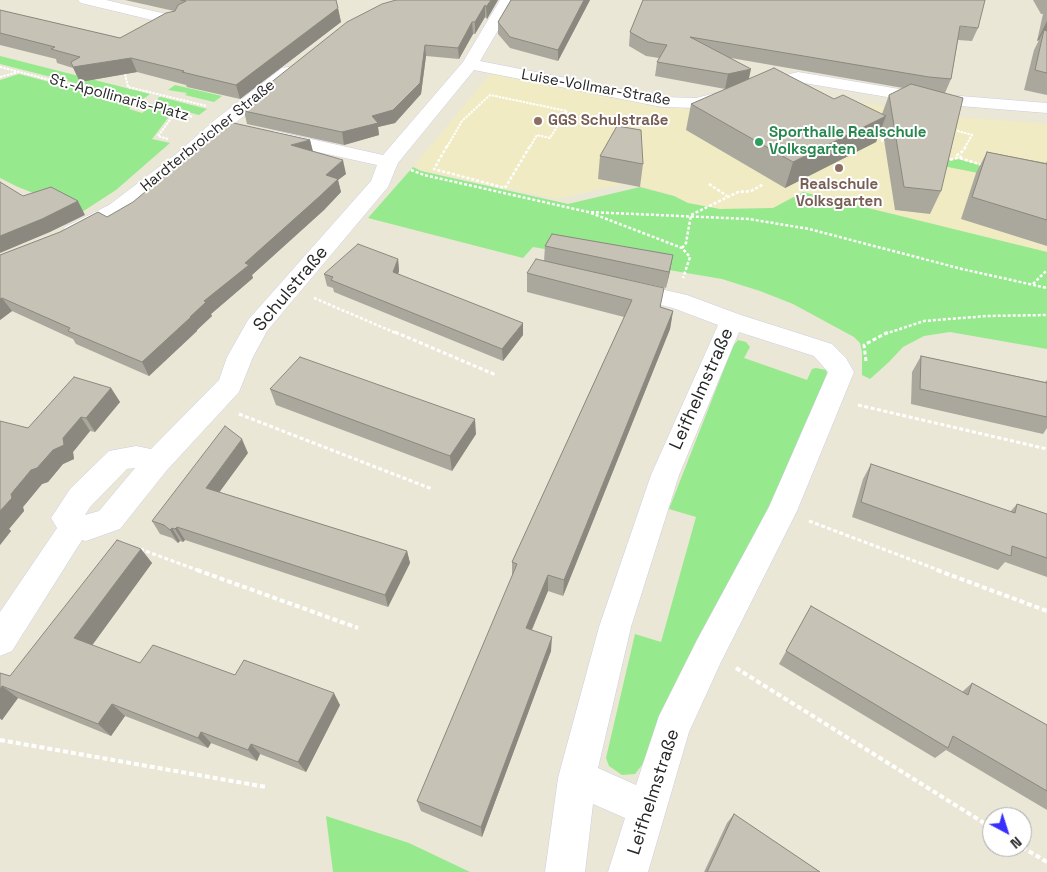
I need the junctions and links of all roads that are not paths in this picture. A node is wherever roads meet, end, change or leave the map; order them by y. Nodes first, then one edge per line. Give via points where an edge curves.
1 (86, 0) edge
2 (508, 0) edge
3 (173, 20) edge
4 (304, 59) edge
5 (470, 64) junction
6 (1047, 108) edge
7 (257, 134) edge
8 (388, 162) junction
9 (59, 239) edge
10 (605, 285) edge
11 (732, 321) junction
12 (157, 462) junction
13 (74, 527) junction
14 (0, 640) edge
15 (577, 778) junction
16 (648, 810) junction
17 (566, 872) edge
18 (628, 872) edge

1 - 3 street
2 - 5 street, Schulstraße
4 - 9 street, Hardterbroicher Straße via 231,123 116,210
5 - 6 street, Luise-Vollmar-Straße via 662,102 697,103 798,77 924,98
5 - 8 street, Schulstraße
7 - 8 street
8 - 12 street, Schulstraße via 381,183 258,326 240,357 230,385
10 - 11 street via 679,301
11 - 15 street, Leifhelmstraße via 654,505 615,627
11 - 16 street, Leifhelmstraße via 823,350 837,364 836,386 782,511 709,650 672,729
12 - 13 street, Schulstraße via 109,520 86,528
12 - 13 street via 136,457 119,459 80,498 66,518
13 - 14 street
15 - 16 street
15 - 17 street, Leifhelmstraße
16 - 18 street, Leifhelmstraße

